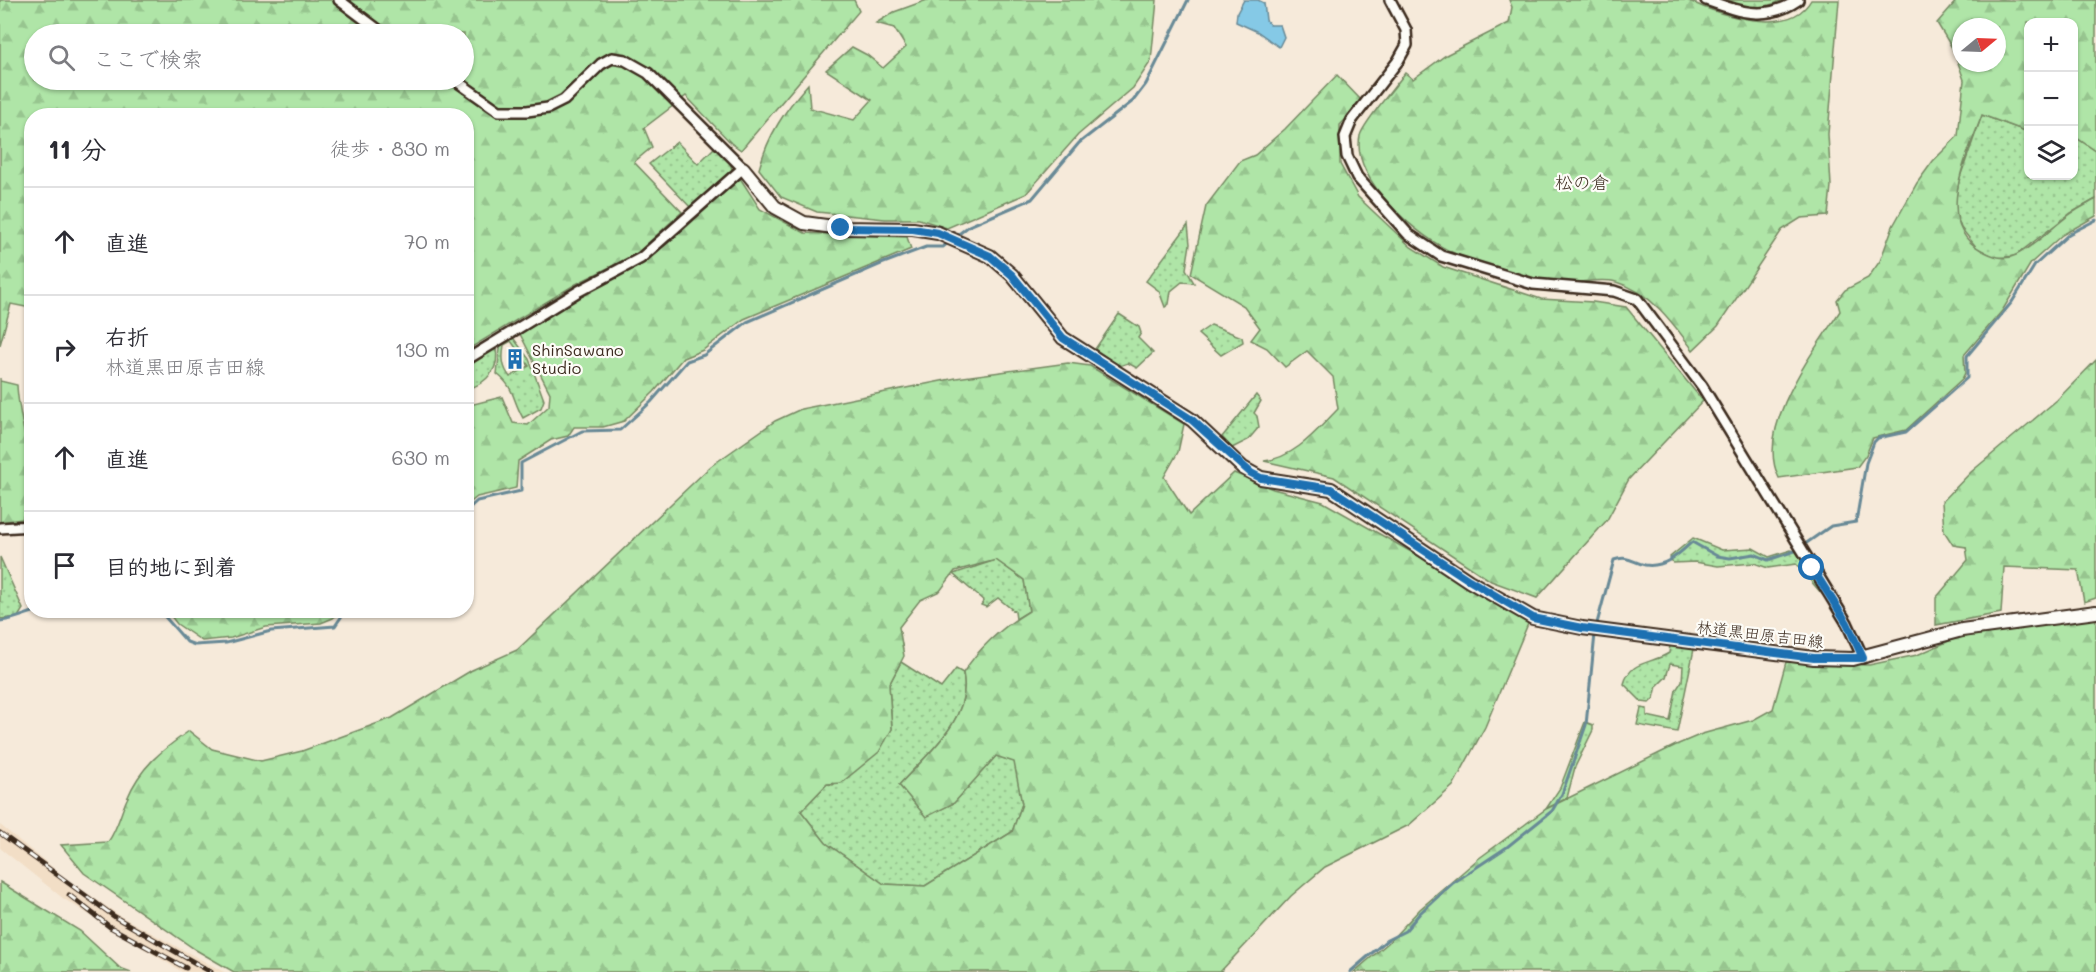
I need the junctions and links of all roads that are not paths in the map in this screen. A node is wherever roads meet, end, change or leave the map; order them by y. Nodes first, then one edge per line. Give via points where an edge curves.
1 (339, 0) edge
2 (1390, 0) edge
3 (1706, 0) edge
4 (1798, 0) edge
5 (371, 24) edge
6 (469, 90) edge
7 (743, 168) junction
8 (474, 355) edge
9 (24, 526) edge
10 (0, 528) edge
11 (2096, 612) edge
12 (1863, 658) junction

1 - 5 street
2 - 12 street via 1406,30 1407,45 1352,120 1345,137 1347,156 1357,177 1408,234 1441,256 1533,284 1614,291 1637,299 1702,386 1847,623
3 - 4 street via 1766,14 1783,10
6 - 7 street via 499,111 548,108 564,100 600,64 612,58 625,60 648,73
7 - 8 street via 641,258
7 - 12 street, 林道黒田原吉田線 via 775,207 804,223 938,233 990,256 1012,275 1063,338 1192,420 1251,473 1331,489 1533,618 1814,658
9 - 10 street
11 - 12 street, 林道黒田原吉田線 via 1962,630

